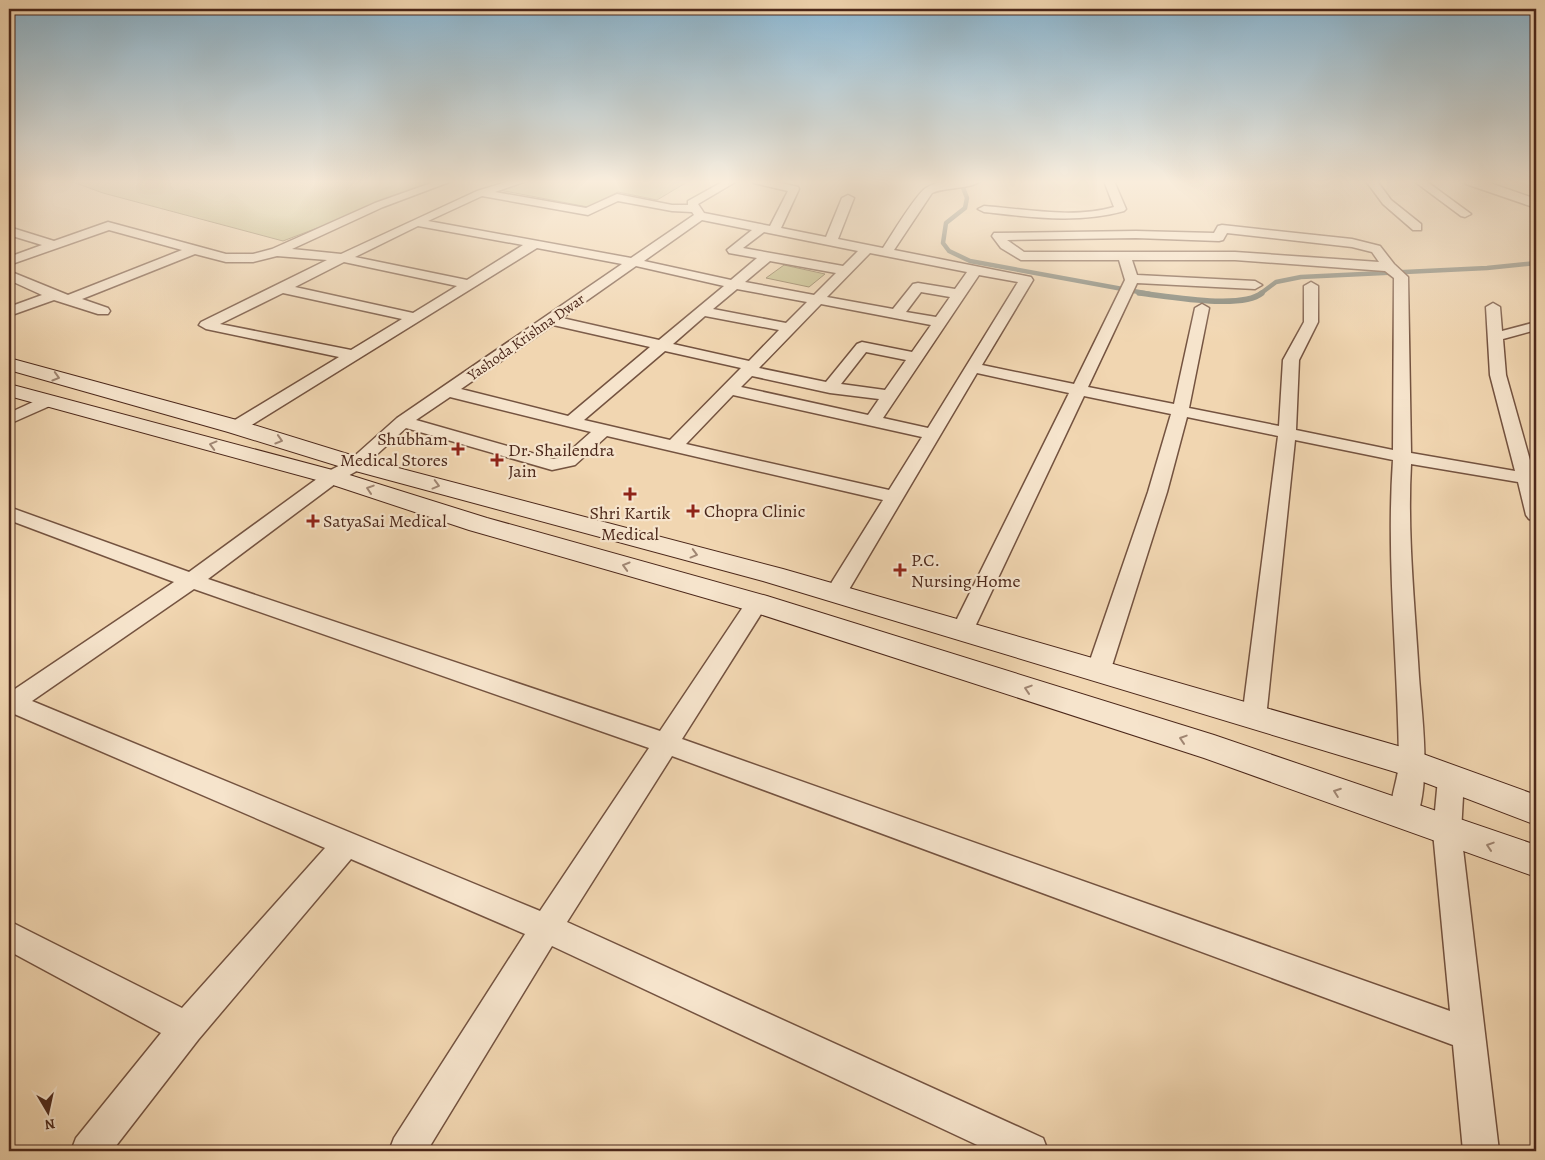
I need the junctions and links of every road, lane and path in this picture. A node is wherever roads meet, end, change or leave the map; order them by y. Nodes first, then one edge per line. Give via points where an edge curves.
1 (23, 235) edge
2 (83, 235) edge
3 (140, 235) edge
4 (313, 235) edge
5 (389, 235) edge
6 (488, 235) edge
7 (668, 235) edge
8 (758, 235) edge
9 (800, 235) edge
10 (833, 235) edge
11 (898, 235) edge
12 (1086, 235) edge
13 (1149, 235) edge
14 (1220, 235) edge
15 (1279, 235) edge
16 (1052, 237) joint
17 (831, 241) junction
18 (536, 243) junction
19 (55, 245) junction
20 (868, 248) junction
21 (193, 250) junction
22 (888, 251) junction
23 (276, 252) junction
24 (1124, 255) junction
25 (342, 258) junction
26 (765, 258) junction
27 (9, 261) edge
28 (634, 262) junction
29 (976, 269) junction
30 (1393, 270) junction
31 (846, 271) junction
32 (9, 275) edge
33 (467, 284) junction
34 (733, 284) junction
35 (1255, 285) dead end
36 (1311, 286) dead end
37 (280, 288) junction
38 (1128, 288) junction
39 (958, 294) junction
40 (54, 295) junction
41 (818, 299) junction
42 (68, 300) junction
43 (1494, 307) dead end
44 (1202, 308) dead end
45 (103, 311) dead end
46 (701, 311) junction
47 (9, 312) edge
48 (897, 314) junction
49 (413, 317) junction
50 (551, 320) junction
51 (939, 322) junction
52 (1536, 326) edge
53 (790, 328) junction
54 (1495, 337) junction
55 (659, 345) junction
56 (352, 355) junction
57 (915, 357) junction
58 (9, 364) edge
59 (750, 368) junction
60 (974, 368) junction
61 (830, 388) junction
62 (730, 389) junction
63 (9, 390) edge
64 (1080, 390) junction
65 (448, 391) junction
66 (889, 395) junction
67 (46, 401) junction
68 (1181, 410) junction
69 (9, 419) edge
70 (872, 421) junction
71 (403, 422) junction
72 (570, 423) junction
73 (236, 427) junction
74 (603, 430) junction
75 (1287, 432) junction
76 (932, 434) junction
77 (675, 445) junction
78 (1402, 457) junction
79 (356, 464) junction
80 (332, 477) junction
81 (1531, 477) edge
82 (894, 497) junction
83 (9, 513) edge
84 (1536, 516) edge
85 (191, 580) junction
86 (836, 594) junction
87 (757, 603) junction
88 (962, 631) junction
89 (1098, 672) junction
90 (10, 703) edge
91 (1254, 718) junction
92 (665, 743) junction
93 (1412, 764) junction
94 (1451, 779) junction
95 (1536, 810) edge
96 (1404, 816) junction
97 (1448, 832) junction
98 (346, 844) junction
99 (1536, 861) edge
100 (546, 928) junction
101 (9, 935) edge
102 (186, 1028) junction
103 (1469, 1034) junction
104 (89, 1151) edge
105 (407, 1151) edge
106 (1030, 1151) edge
107 (1482, 1151) edge

1 - 19 street
2 - 19 street
3 - 21 street
4 - 23 street
5 - 25 street
6 - 18 street
7 - 28 street, Yashoda Krishna Dwar
8 - 26 street via 733,250
9 - 17 street
10 - 17 street
11 - 22 street
12 - 16 street
13 - 14 street
15 - 30 street via 1352,243 1376,249
16 - 24 street via 998,236 1021,256
17 - 20 street
18 - 28 street
18 - 33 street
19 - 27 street
20 - 22 street
20 - 31 street
21 - 23 street via 240,259
21 - 42 street
22 - 29 street
23 - 25 street
24 - 30 street via 1235,256
24 - 38 street
25 - 33 street
25 - 37 street
26 - 31 street
26 - 34 street
28 - 34 street
28 - 50 street, Yashoda Krishna Dwar
29 - 39 street
29 - 60 street via 1026,280
30 - 78 street via 1401,277
31 - 41 street
32 - 40 street
33 - 49 street
34 - 41 street
34 - 46 street
35 - 38 street
36 - 75 street via 1311,322 1291,360
37 - 49 street
37 - 56 street via 206,325
38 - 64 street
39 - 48 street via 918,287
39 - 51 street
40 - 42 street
40 - 47 street
41 - 48 street
41 - 53 street
42 - 45 street
43 - 54 street
44 - 68 street
46 - 53 street
46 - 55 street
48 - 51 street
49 - 56 street
50 - 55 street
50 - 65 street, Yashoda Krishna Dwar
51 - 57 street
52 - 54 street
53 - 59 street
54 - 81 street via 1498,374
55 - 59 street
55 - 72 street
56 - 73 street
57 - 61 street via 862,347
57 - 66 street
58 -> 73 main road
59 - 61 street
59 - 62 street
60 - 64 street
60 - 76 street
61 - 66 street
62 - 70 street
62 - 77 street
63 - 67 main road
64 - 68 street
64 - 88 street
65 - 71 street, Yashoda Krishna Dwar
65 - 72 street
66 - 70 street
67 - 69 street
80 -> 67 main road
68 - 75 street
68 - 89 street
70 - 76 street
71 - 74 street via 552,465 569,461
71 - 79 street, Yashoda Krishna Dwar
72 - 74 street
73 -> 79 main road
74 - 77 street
75 - 78 street
75 - 91 street
76 - 82 street
77 - 82 street
78 - 81 street
78 - 93 street via 1398,508
79 - 80 street, Yashoda Krishna Dwar
79 -> 86 main road
80 - 85 street, Yashoda Krishna Dwar
87 -> 80 main road via 478,524
81 - 84 street
82 - 86 street
83 - 85 street
85 - 90 street, Yashoda Krishna Dwar
85 - 92 street
86 - 88 main road
87 - 92 street
96 -> 87 main road via 1214,748
88 - 89 main road
89 - 91 main road
90 - 98 street
91 - 93 main road
92 - 100 street
92 - 103 street
93 - 94 main road
93 - 96 street
94 - 95 main road
94 - 97 street
96 - 97 main road
99 -> 97 main road
97 - 103 street
98 - 100 street
98 - 102 street
100 - 105 street
100 - 106 street
101 - 102 street
102 - 104 street
103 - 107 street

